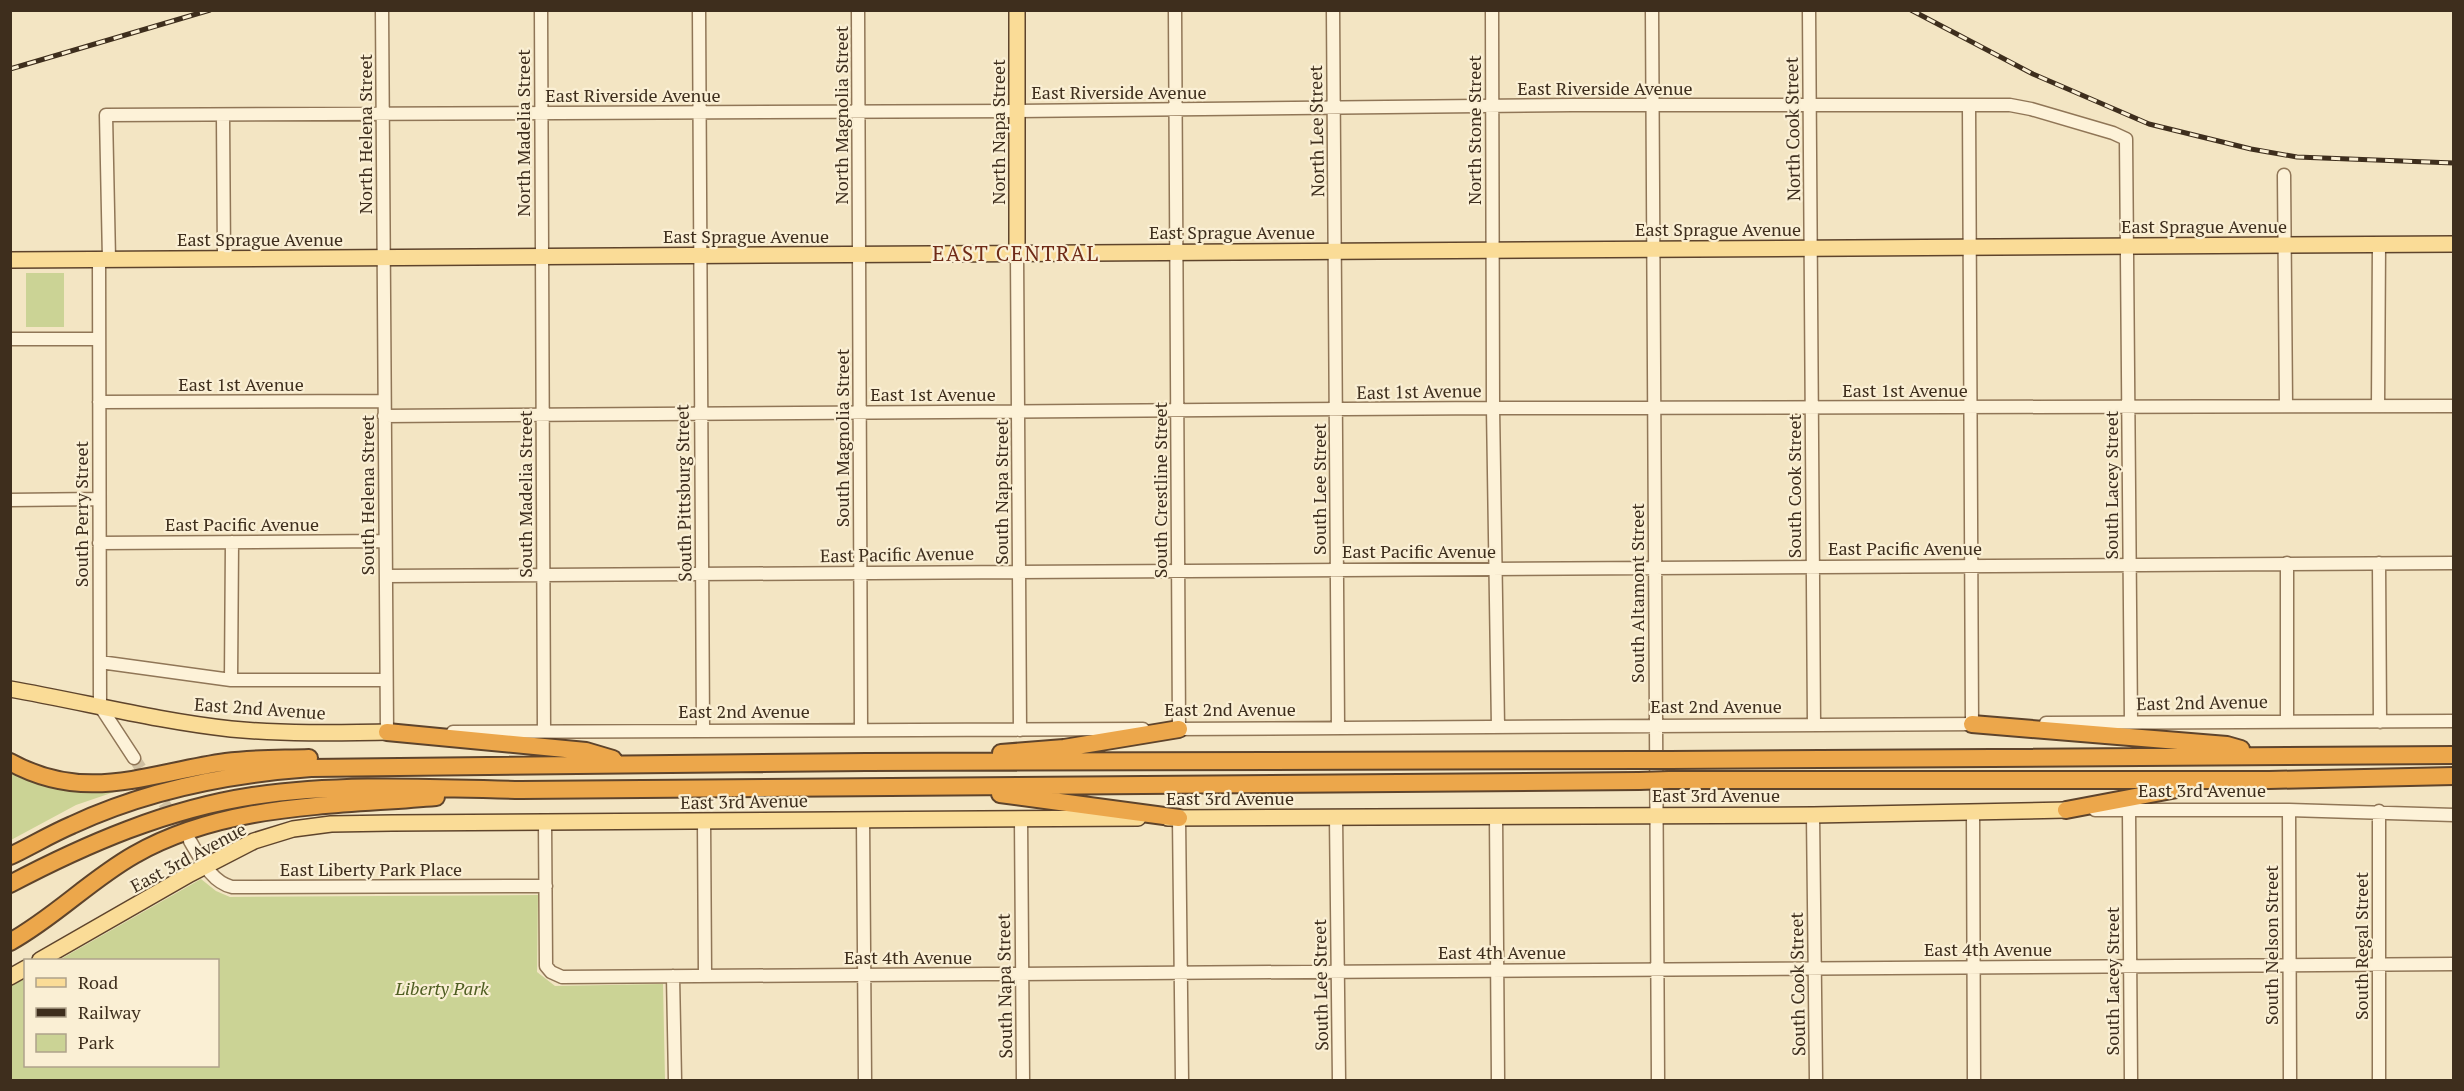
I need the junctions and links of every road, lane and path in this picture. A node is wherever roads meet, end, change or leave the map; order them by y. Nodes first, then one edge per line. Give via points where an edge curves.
1 (382, 10) edge
2 (541, 10) edge
3 (699, 10) edge
4 (858, 10) edge
5 (1017, 10) edge
6 (1175, 10) edge
7 (1333, 10) edge
8 (1492, 10) edge
9 (1652, 10) edge
10 (1809, 10) edge
11 (1969, 105) junction
12 (1492, 106) junction
13 (1652, 106) junction
14 (1811, 106) junction
15 (1333, 108) junction
16 (1175, 110) junction
17 (859, 111) junction
18 (1017, 111) junction
19 (699, 112) junction
20 (541, 114) junction
21 (106, 115) joint
22 (382, 115) junction
23 (223, 116) junction
24 (2126, 140) joint
25 (2284, 175) dead end
26 (2379, 244) junction
27 (2454, 244) edge
28 (2286, 245) junction
29 (1970, 246) junction
30 (2127, 246) junction
31 (1812, 247) junction
32 (1654, 249) junction
33 (1492, 250) junction
34 (1335, 251) junction
35 (1177, 252) junction
36 (859, 254) junction
37 (1017, 254) junction
38 (700, 255) junction
39 (542, 256) junction
40 (224, 258) junction
41 (383, 258) junction
42 (104, 259) junction
43 (10, 260) edge
44 (10, 339) edge
45 (99, 339) junction
46 (384, 401) junction
47 (99, 402) junction
48 (2286, 406) junction
49 (2378, 406) junction
50 (2454, 406) edge
51 (2128, 407) junction
52 (1493, 408) junction
53 (1812, 408) junction
54 (1971, 408) junction
55 (1654, 409) junction
56 (1178, 410) junction
57 (1336, 410) junction
58 (1018, 411) junction
59 (860, 412) junction
60 (700, 414) junction
61 (543, 415) junction
62 (384, 416) junction
63 (10, 500) edge
64 (99, 500) junction
65 (385, 541) junction
66 (232, 542) junction
67 (99, 543) junction
68 (2287, 563) junction
69 (2379, 563) junction
70 (2454, 563) edge
71 (2130, 564) junction
72 (1973, 565) junction
73 (1812, 566) junction
74 (1497, 568) junction
75 (1655, 568) junction
76 (1337, 569) junction
77 (1019, 570) junction
78 (1178, 570) junction
79 (860, 572) junction
80 (702, 573) junction
81 (543, 575) junction
82 (386, 576) junction
83 (100, 662) junction
84 (231, 680) junction
85 (386, 680) junction
86 (10, 689) edge
87 (100, 706) junction
88 (2288, 721) junction
89 (2454, 721) edge
90 (2380, 722) junction
91 (2131, 723) junction
92 (1972, 724) junction
93 (1814, 725) junction
94 (1656, 726) junction
95 (1498, 727) junction
96 (1338, 728) junction
97 (1179, 729) junction
98 (861, 730) junction
99 (1020, 730) junction
100 (544, 731) junction
101 (703, 731) junction
102 (387, 732) junction
103 (2454, 755) edge
104 (2265, 756) junction
105 (134, 758) tunnel mouth
106 (10, 762) edge
107 (956, 763) junction
108 (628, 764) junction
109 (411, 766) junction
110 (2454, 776) edge
111 (2269, 780) junction
112 (943, 787) junction
113 (521, 790) junction
114 (2066, 810) junction
115 (2129, 810) junction
116 (2289, 810) junction
117 (2379, 811) junction
118 (1973, 812) junction
119 (1657, 814) junction
120 (1813, 815) junction
121 (2454, 815) edge
122 (1496, 816) junction
123 (1336, 817) junction
124 (1179, 818) junction
125 (863, 819) junction
126 (1021, 819) junction
127 (704, 821) junction
128 (545, 822) junction
129 (190, 841) tunnel mouth
130 (10, 856) edge
131 (205, 866) junction
132 (10, 884) edge
133 (546, 886) junction
134 (10, 942) edge
135 (42, 959) edge
136 (2454, 964) edge
137 (2290, 965) junction
138 (2379, 965) junction
139 (1973, 967) junction
140 (2130, 967) junction
141 (24, 969) edge
142 (1815, 969) junction
143 (1498, 970) junction
144 (1657, 970) junction
145 (1338, 971) junction
146 (1180, 973) junction
147 (1021, 974) junction
148 (705, 975) junction
149 (864, 975) junction
150 (673, 976) junction
151 (10, 977) edge
152 (675, 1080) edge
153 (865, 1080) edge
154 (1023, 1080) edge
155 (1182, 1080) edge
156 (1339, 1080) edge
157 (1498, 1080) edge
158 (1658, 1080) edge
159 (1816, 1080) edge
160 (1974, 1080) edge
161 (2131, 1080) edge
162 (2290, 1080) edge
163 (2379, 1080) edge

1 - 22 street, North Helena Street
2 - 20 street, North Madelia Street
3 - 19 street, South Pittsburg Street
4 - 17 street, North Magnolia Street
5 - 18 main road, North Napa Street
6 - 16 street, South Crestline Street
7 - 15 street, North Lee Street
8 - 12 street, North Stone Street
9 - 13 street, South Altamont Street
10 - 14 street, North Cook Street
11 - 14 street, East Riverside Avenue
11 - 24 street, East Riverside Avenue via 2031,109
11 - 29 street
12 - 13 street, East Riverside Avenue
12 - 15 street, East Riverside Avenue
12 - 33 street, North Stone Street
13 - 14 street, East Riverside Avenue
13 - 32 street, South Altamont Street
14 - 31 street, North Cook Street
15 - 16 street, East Riverside Avenue
15 - 34 street, North Lee Street
16 - 18 street, East Riverside Avenue
16 - 35 street, South Crestline Street
17 - 18 street, East Riverside Avenue
17 - 19 street, East Riverside Avenue
17 - 36 street, North Magnolia Street
18 - 37 main road, North Napa Street
19 - 20 street, East Riverside Avenue
19 - 38 street, South Pittsburg Street
20 - 22 street, East Riverside Avenue
20 - 39 street, North Madelia Street
21 - 23 street, East Riverside Avenue
21 - 42 street, South Perry Street
22 - 23 street, East Riverside Avenue
22 - 41 street, North Helena Street
23 - 40 street
24 - 30 street, South Lacey Street
25 - 28 street
26 - 27 main road, East Sprague Avenue
26 - 28 main road, East Sprague Avenue
26 - 49 street
28 - 30 main road, East Sprague Avenue
28 - 48 street
29 - 30 main road, East Sprague Avenue
29 - 31 main road, East Sprague Avenue
29 - 54 street
30 - 51 street, South Lacey Street
31 - 32 main road, East Sprague Avenue
31 - 53 street, South Cook Street
32 - 33 main road, East Sprague Avenue
32 - 55 street, South Altamont Street
33 - 34 main road, East Sprague Avenue
33 - 52 street, North Stone Street
34 - 35 main road, East Sprague Avenue
34 - 57 street, South Lee Street
35 - 37 main road, East Sprague Avenue
35 - 56 street, South Crestline Street
36 - 37 main road, East Sprague Avenue
36 - 38 main road, East Sprague Avenue
36 - 59 street, South Magnolia Street
37 - 58 street, South Napa Street
38 - 39 main road, East Sprague Avenue
38 - 60 street, South Pittsburg Street
39 - 41 main road, East Sprague Avenue
39 - 61 street, South Madelia Street
40 - 41 main road, East Sprague Avenue
40 - 42 main road, East Sprague Avenue
41 - 46 street, South Helena Street
42 - 43 main road, East Sprague Avenue
42 - 45 street, South Perry Street
44 - 45 street
45 - 47 street, South Perry Street
46 - 47 street, East 1st Avenue
46 - 62 street, South Helena Street
47 - 64 street, South Perry Street
48 - 49 street, East 1st Avenue
48 - 51 street, East 1st Avenue
49 - 50 street, East 1st Avenue
51 - 54 street, East 1st Avenue
51 - 71 street, South Lacey Street
52 - 55 street, East 1st Avenue
52 - 57 street, East 1st Avenue
52 - 74 street, North Stone Street
53 - 54 street, East 1st Avenue
53 - 55 street, East 1st Avenue
53 - 73 street, South Cook Street
54 - 72 street
55 - 75 street, South Altamont Street
56 - 57 street, East 1st Avenue
56 - 58 street, East 1st Avenue
56 - 78 street, South Crestline Street
57 - 76 street, South Lee Street
58 - 59 street, East 1st Avenue
58 - 77 street, South Napa Street
59 - 60 street, East 1st Avenue
59 - 79 street, South Magnolia Street
60 - 61 street, East 1st Avenue
60 - 80 street, South Pittsburg Street
61 - 62 street, East 1st Avenue
61 - 81 street, South Madelia Street
62 - 65 street, South Helena Street
63 - 64 street
64 - 67 street, South Perry Street
65 - 66 street, East Pacific Avenue
65 - 82 street, South Helena Street
66 - 67 street, East Pacific Avenue
66 - 84 street
67 - 83 street, South Perry Street
68 - 69 street, East Pacific Avenue
68 - 71 street, East Pacific Avenue
68 - 88 street
69 - 70 street, East Pacific Avenue
69 - 90 street
71 - 72 street, East Pacific Avenue
71 - 91 street, South Lacey Street
72 - 73 street, East Pacific Avenue
72 - 92 street
73 - 75 street, East Pacific Avenue
73 - 93 street, South Cook Street
74 - 75 street, East Pacific Avenue
74 - 76 street, East Pacific Avenue
74 - 95 street, North Stone Street
75 - 94 street, South Altamont Street
76 - 78 street, East Pacific Avenue
76 - 96 street, South Lee Street
77 - 78 street, East Pacific Avenue
77 - 79 street, East Pacific Avenue
77 - 99 street, South Napa Street
78 - 97 street, South Crestline Street
79 - 80 street, East Pacific Avenue
79 - 98 street, South Magnolia Street
80 - 81 street, East Pacific Avenue
80 - 101 street, South Pittsburg Street
81 - 82 street, East Pacific Avenue
81 - 100 street, South Madelia Street
82 - 85 street, South Helena Street
83 - 84 street
83 - 87 street, South Perry Street
84 - 85 street
85 - 102 street, South Helena Street
86 - 87 main road, East 2nd Avenue
87 - 102 main road, East 2nd Avenue via 231,729
87 - 105 street
88 - 90 street, East 2nd Avenue
88 - 91 street, East 2nd Avenue
89 - 90 street, East 2nd Avenue
91 - 92 street, East 2nd Avenue
92 - 93 street, East 2nd Avenue
92 - 104 highway via 2227,745
93 - 94 street, East 2nd Avenue
94 - 95 street, East 2nd Avenue
94 - 119 street, South Altamont Street
95 - 96 street, East 2nd Avenue
96 - 97 street, East 2nd Avenue
97 - 99 street, East 2nd Avenue
97 - 107 highway via 1064,748 995,753
98 - 99 street, East 2nd Avenue
98 - 101 street, East 2nd Avenue
100 - 101 street, East 2nd Avenue
100 - 102 street, East 2nd Avenue
102 - 108 highway via 586,751
103 - 104 highway
104 - 107 highway, bridge
106 - 109 highway via 56,781 88,784 262,759 363,757
107 - 108 highway
108 - 109 highway
109 - 130 highway via 294,770 213,780 109,810
110 - 111 highway
111 - 112 highway, bridge via 1669,780
111 - 114 highway via 2161,790
112 - 113 highway
112 - 124 highway
113 - 132 highway via 349,788 251,796 184,811 129,829
113 - 134 highway via 285,809 186,831 117,866
114 - 115 street, East 3rd Avenue
114 - 118 main road, East 3rd Avenue
115 - 116 street, East 3rd Avenue
115 - 140 street, South Lacey Street
116 - 117 street, East 3rd Avenue
116 - 137 street, South Nelson Street
117 - 121 street, East 3rd Avenue
117 - 138 street, South Regal Street
118 - 120 main road, East 3rd Avenue
118 - 139 street
119 - 120 main road, East 3rd Avenue
119 - 122 main road, East 3rd Avenue
119 - 144 street, South Altamont Street
120 - 142 street, South Cook Street
122 - 123 main road, East 3rd Avenue
122 - 143 street
123 - 124 main road, East 3rd Avenue
123 - 145 street, South Lee Street
124 - 126 main road, East 3rd Avenue
124 - 146 street
125 - 126 main road, East 3rd Avenue
125 - 127 main road, East 3rd Avenue
125 - 149 street
126 - 147 street, South Napa Street
127 - 128 main road, East 3rd Avenue
127 - 148 street
128 - 131 main road, East 3rd Avenue via 331,824 293,829 254,841
128 - 133 street
129 - 131 street
131 - 133 street, East Liberty Park Place via 222,885 232,887
131 - 135 main road, East 3rd Avenue
133 - 150 street, East 4th Avenue via 546,966 551,972 562,977
136 - 138 street, East 4th Avenue
137 - 138 street, East 4th Avenue
137 - 140 street, East 4th Avenue
137 - 162 street, South Nelson Street
138 - 163 street, South Regal Street
139 - 140 street, East 4th Avenue
139 - 142 street, East 4th Avenue
139 - 160 street
140 - 161 street, South Lacey Street
141 - 151 main road
142 - 144 street, East 4th Avenue
142 - 159 street, South Cook Street
143 - 144 street, East 4th Avenue
143 - 145 street, East 4th Avenue
143 - 157 street
144 - 158 street, South Altamont Street
145 - 146 street, East 4th Avenue
145 - 156 street, South Lee Street
146 - 147 street, East 4th Avenue
146 - 155 street
147 - 149 street, East 4th Avenue
147 - 154 street, South Napa Street
148 - 149 street, East 4th Avenue
148 - 150 street, East 4th Avenue
149 - 153 street
150 - 152 street

